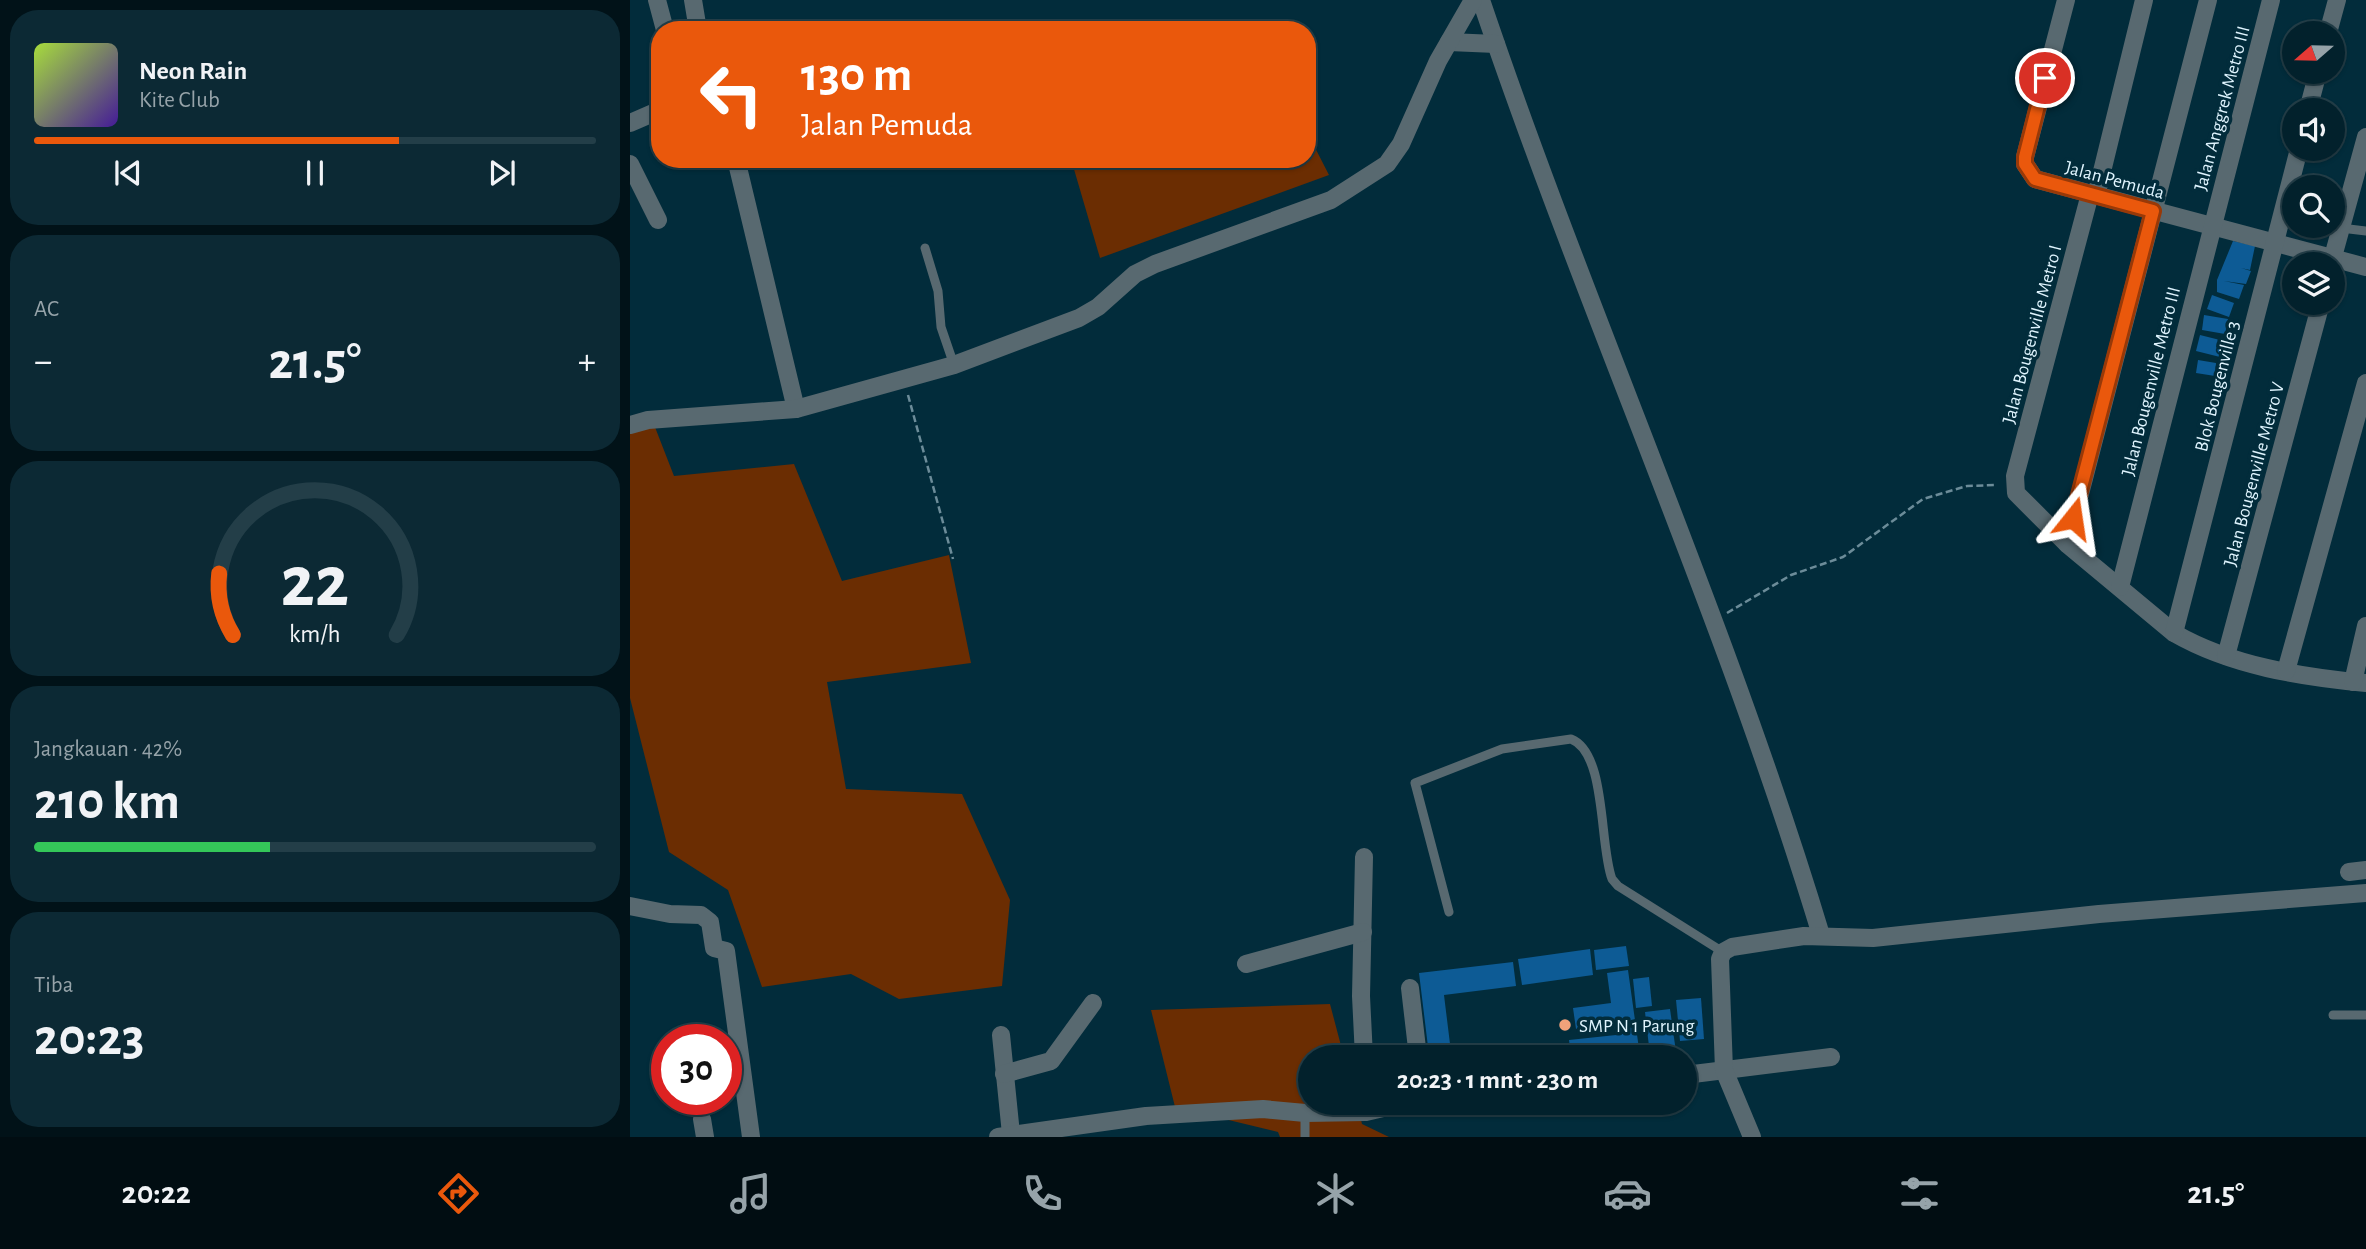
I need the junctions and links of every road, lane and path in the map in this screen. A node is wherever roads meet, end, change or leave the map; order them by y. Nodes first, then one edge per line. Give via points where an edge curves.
1 (657, 0) edge
2 (693, 0) edge
3 (1473, 0) edge
4 (1481, 0) edge
5 (2066, 0) edge
6 (2144, 0) edge
7 (2208, 0) edge
8 (2272, 0) edge
9 (2337, 0) edge
10 (663, 21) edge
11 (696, 21) edge
12 (2331, 21) edge
13 (1449, 42) junction
14 (1496, 44) junction
15 (651, 114) edge
16 (630, 123) edge
17 (2366, 137) edge
18 (2295, 161) edge
19 (630, 164) edge
20 (738, 168) edge
21 (2093, 195) junction
22 (2153, 211) junction
23 (2345, 213) edge
24 (658, 220) dead end
25 (2211, 226) junction
26 (2345, 228) edge
27 (2366, 231) edge
28 (2274, 243) junction
29 (925, 248) dead end
30 (2303, 252) edge
31 (2345, 263) edge
32 (2366, 267) edge
33 (2318, 315) edge
34 (954, 365) junction
35 (904, 378) junction
36 (2366, 383) edge
37 (796, 409) junction
38 (630, 425) edge
39 (2014, 485) junction
40 (2067, 544) junction
41 (953, 559) dead end
42 (2120, 587) junction
43 (1715, 620) junction
44 (2366, 626) edge
45 (2175, 633) junction
46 (2226, 656) junction
47 (2286, 671) junction
48 (2360, 682) edge
49 (1364, 857) dead end
50 (2366, 893) edge
51 (630, 906) edge
52 (1449, 912) dead end
53 (1363, 932) junction
54 (1821, 935) junction
55 (1723, 952) junction
56 (1246, 964) dead end
57 (1410, 988) dead end
58 (1093, 1003) dead end
59 (2333, 1015) dead end
60 (2366, 1015) edge
61 (1001, 1035) dead end
62 (1364, 1045) edge
63 (1417, 1045) edge
64 (1830, 1057) dead end
65 (1724, 1070) junction
66 (1697, 1073) edge
67 (1004, 1074) junction
68 (1298, 1112) edge
69 (1305, 1115) edge
70 (1005, 1135) edge
71 (751, 1137) edge
72 (1306, 1137) edge
73 (1752, 1137) edge

1 - 10 street
2 - 11 street
3 - 13 street
4 - 14 street
5 - 21 street, Jalan Pemuda via 2025,164 2035,179
6 - 21 street, Jalan Bougenville Metro I
7 - 22 street
8 - 25 street, Jalan Anggrek Metro III
9 - 12 street
13 - 14 street
13 - 34 street via 1401,144 1387,164 1366,180 1331,200 1155,264 1079,318
14 - 43 street
15 - 16 street
17 - 23 street
18 - 28 street, Blok Bougenville 3
19 - 24 street
20 - 37 street
21 - 22 street, Jalan Pemuda
21 - 39 street, Jalan Bougenville Metro I
22 - 25 street, Jalan Pemuda
22 - 40 street
25 - 28 street, Jalan Pemuda
25 - 42 street, Jalan Bougenville Metro III
26 - 27 lane
28 - 30 street, Jalan Pemuda
28 - 45 street, Blok Bougenville 3
29 - 34 lane
31 - 32 street, Jalan Pemuda
33 - 46 street, Jalan Bougenville Metro V
34 - 35 street
35 - 37 street
35 - 41 path
36 - 47 street
37 - 38 street
39 - 40 street via 2020,499
39 - 43 path via 1967,486 1923,499 1843,557 1791,575
40 - 42 street
42 - 45 street
43 - 54 street
44 - 48 street
45 - 46 street
46 - 47 street
47 - 48 street
49 - 53 street
50 - 54 street via 1873,938
51 - 71 street via 701,915 710,922 714,948 726,951
52 - 55 lane via 1415,783 1502,749 1571,739 1581,743 1593,762 1612,879
53 - 56 street
53 - 62 street
54 - 55 street
55 - 65 street
57 - 63 street
58 - 67 street via 1051,1061
59 - 60 lane
61 - 67 street
64 - 65 street
65 - 66 street
65 - 73 street
67 - 70 street
68 - 70 street via 1263,1109 1146,1116
69 - 72 lane

